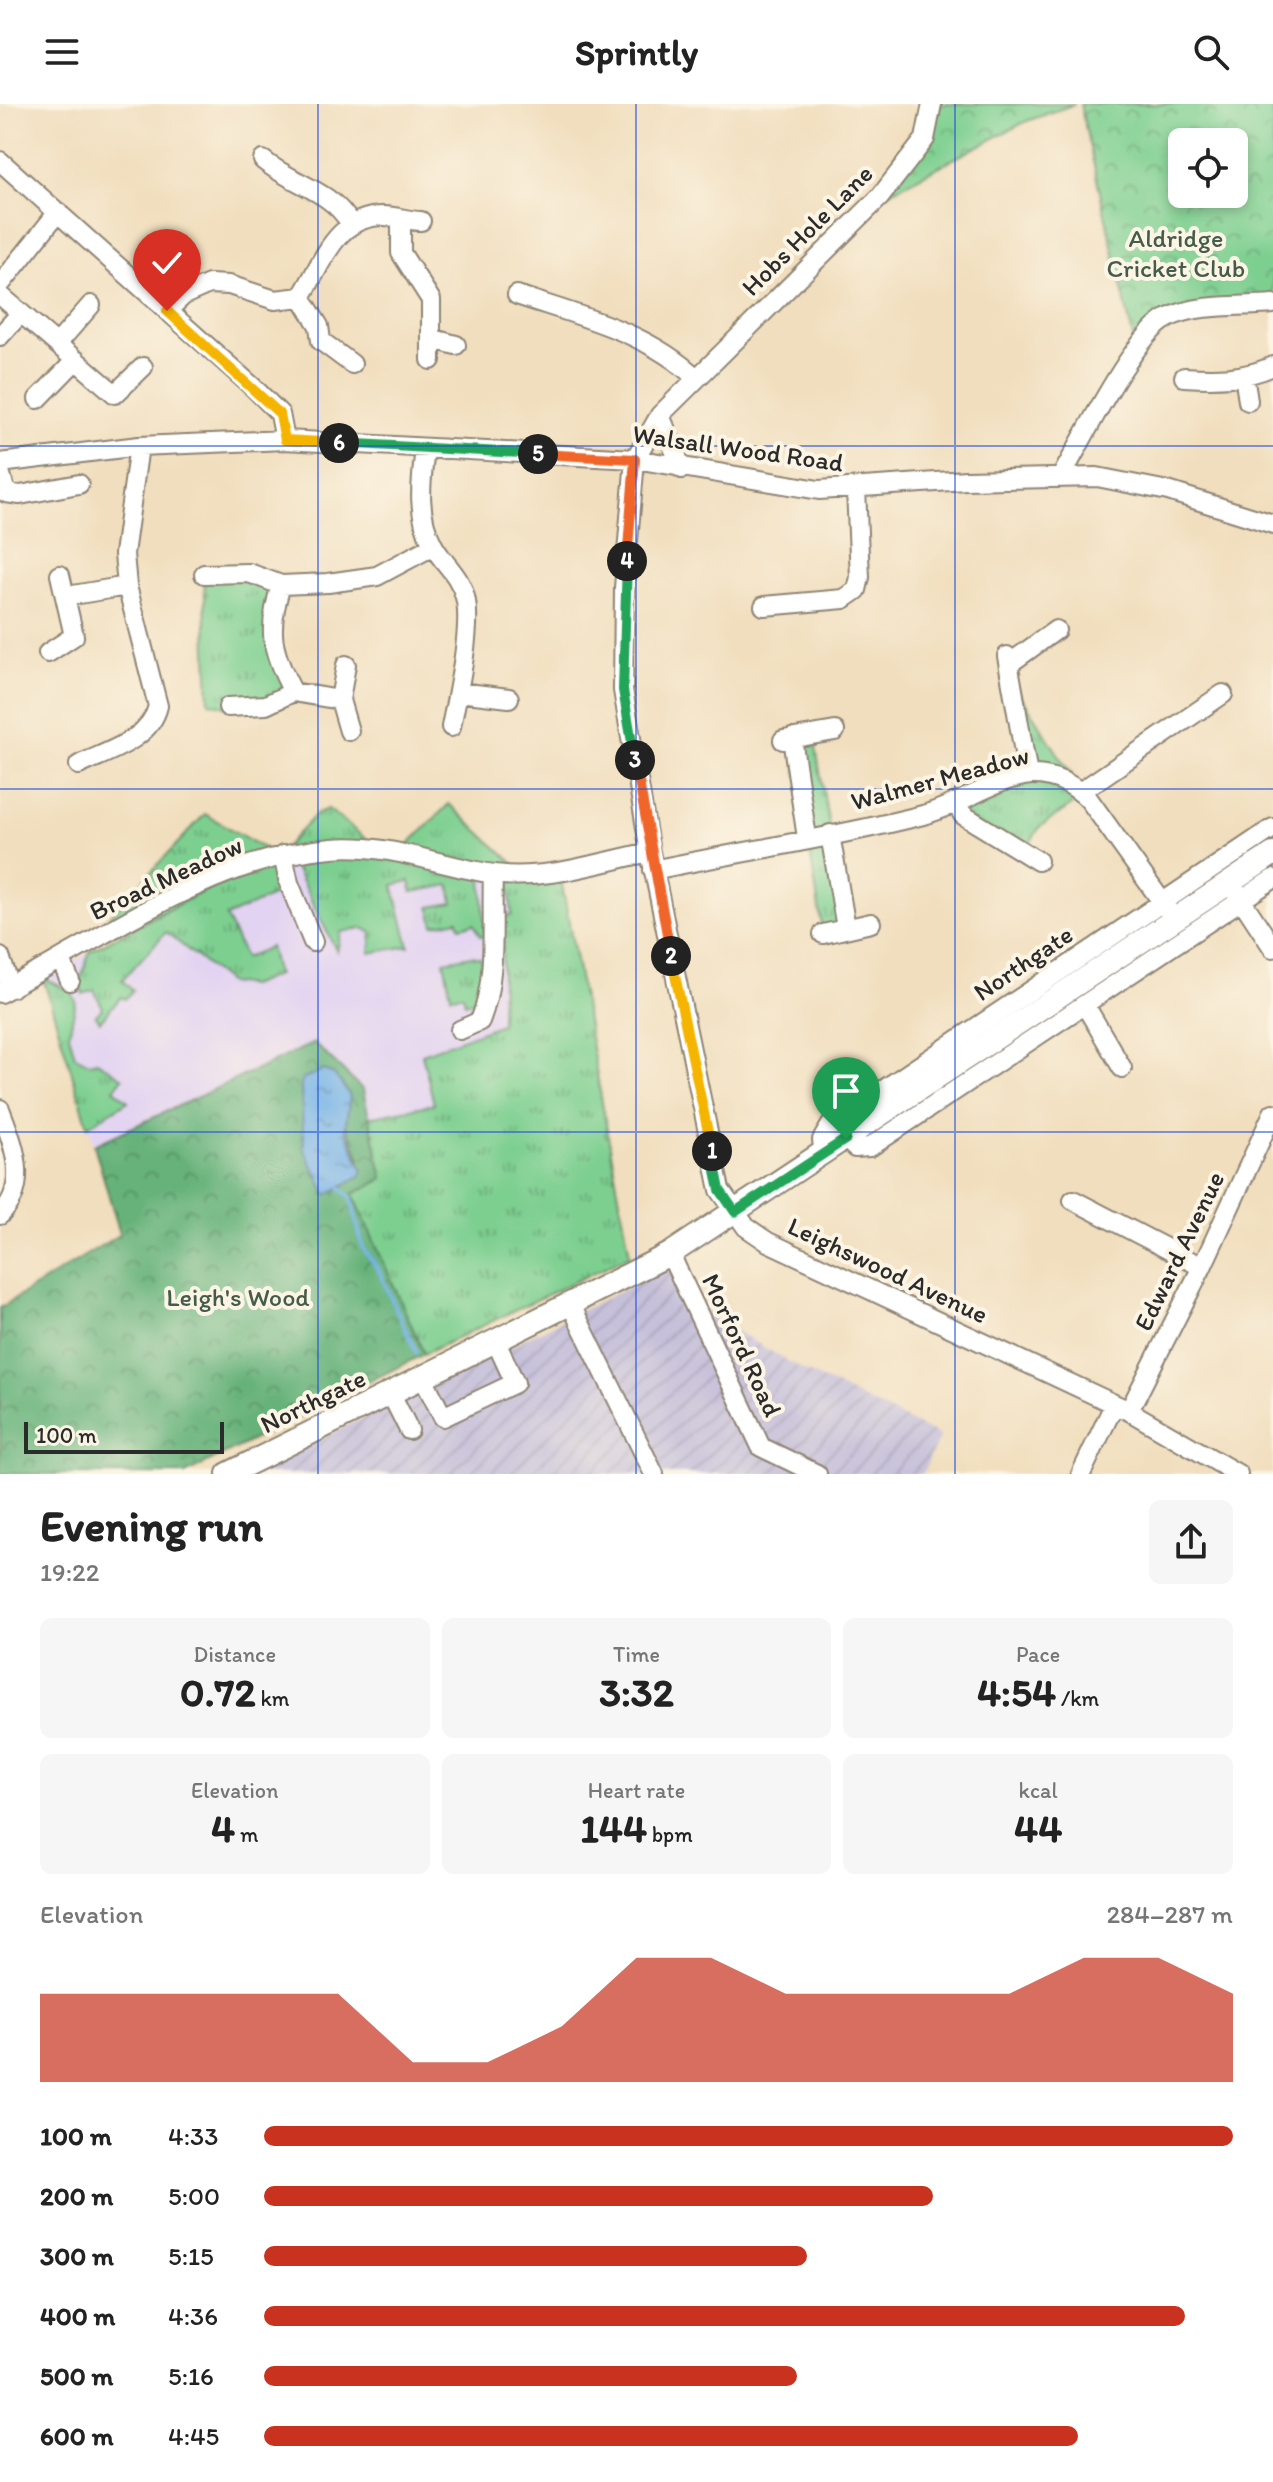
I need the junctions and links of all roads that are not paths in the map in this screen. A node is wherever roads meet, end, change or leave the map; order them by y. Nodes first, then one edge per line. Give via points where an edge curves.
1 (932, 104) edge
2 (263, 160) dead end
3 (0, 161) edge
4 (282, 176) junction
5 (270, 191) dead end
6 (58, 212) junction
7 (401, 221) junction
8 (421, 221) dead end
9 (350, 223) junction
10 (0, 285) edge
11 (0, 295) edge
12 (517, 295) dead end
13 (301, 297) junction
14 (1273, 304) edge
15 (91, 305) dead end
16 (167, 311) junction
17 (21, 313) junction
18 (0, 336) edge
19 (433, 339) junction
20 (57, 344) junction
21 (456, 345) dead end
22 (76, 360) junction
23 (431, 360) dead end
24 (352, 364) dead end
25 (1273, 366) edge
26 (143, 367) dead end
27 (1244, 375) junction
28 (1184, 377) dead end
29 (696, 378) junction
30 (38, 399) dead end
31 (1248, 401) dead end
32 (660, 415) junction
33 (285, 440) junction
34 (139, 446) junction
35 (425, 448) junction
36 (635, 459) junction
37 (0, 463) edge
38 (682, 469) junction
39 (0, 471) edge
40 (1061, 477) junction
41 (79, 484) dead end
42 (856, 489) junction
43 (1273, 524) edge
44 (433, 546) junction
45 (204, 574) dead end
46 (60, 575) dead end
47 (281, 585) junction
48 (127, 586) junction
49 (67, 596) junction
50 (764, 606) dead end
51 (1057, 630) dead end
52 (48, 653) dead end
53 (346, 665) dead end
54 (293, 692) junction
55 (458, 692) junction
56 (1223, 694) dead end
57 (509, 698) dead end
58 (340, 700) junction
59 (228, 707) dead end
60 (451, 727) dead end
61 (349, 731) dead end
62 (835, 731) dead end
63 (79, 765) dead end
64 (1028, 775) junction
65 (1080, 792) junction
66 (957, 804) junction
67 (1273, 828) edge
68 (830, 834) junction
69 (807, 838) junction
70 (1031, 852) dead end
71 (1273, 854) edge
72 (283, 855) junction
73 (652, 861) junction
74 (493, 874) junction
75 (1273, 879) edge
76 (1236, 891) junction
77 (1169, 911) junction
78 (871, 923) dead end
79 (846, 928) junction
80 (823, 934) dead end
81 (313, 942) dead end
82 (1273, 948) edge
83 (0, 957) edge
84 (61, 960) junction
85 (70, 981) dead end
86 (5, 990) edge
87 (1085, 1005) junction
88 (460, 1030) dead end
89 (1122, 1068) dead end
90 (0, 1109) edge
91 (1273, 1113) edge
92 (846, 1139) junction
93 (824, 1154) junction
94 (1073, 1200) dead end
95 (735, 1212) junction
96 (0, 1215) edge
97 (670, 1254) junction
98 (1202, 1267) junction
99 (571, 1305) junction
100 (496, 1342) junction
101 (423, 1378) junction
102 (391, 1394) junction
103 (1122, 1408) junction
104 (409, 1430) dead end
105 (253, 1468) edge
106 (228, 1474) edge
107 (654, 1474) edge
108 (817, 1474) edge
109 (1081, 1474) edge
110 (1238, 1474) edge

1 - 29 street, Hobs Hole Lane via 925,139 880,197
2 - 4 street
3 - 6 street
4 - 5 street
4 - 9 street via 339,204
6 - 10 street
6 - 16 street
7 - 8 street
7 - 9 street via 386,215
7 - 19 street via 401,253 431,300
9 - 13 street via 329,245
11 - 17 street
12 - 29 street via 647,343
13 - 16 street via 275,300 209,284 184,295
13 - 24 street via 312,310 321,341
14 - 40 street via 1167,318 1131,356
15 - 20 street
16 - 33 street via 280,414
17 - 18 street
17 - 20 street
19 - 21 street
19 - 23 street
20 - 22 street
22 - 26 street via 115,394
22 - 30 street
25 - 27 street
27 - 28 street
27 - 31 street
29 - 32 street, Hobs Hole Lane
32 - 36 street, Hobs Hole Lane
32 - 38 street
33 - 34 street, Walsall Wood Road
33 - 35 street, Walsall Wood Road
34 - 37 street, Walsall Wood Road
34 - 48 street via 124,554
35 - 36 street, Walsall Wood Road
35 - 44 street via 419,509
36 - 38 street, Walsall Wood Road
36 - 73 street, Leighswood Avenue via 624,588 623,690
38 - 42 street, Walsall Wood Road via 819,490
39 - 41 street via 6,493
40 - 42 street, Walsall Wood Road
40 - 43 street, Walsall Wood Road via 1097,477 1168,491
42 - 50 street via 857,590 844,599
44 - 47 street via 377,576
44 - 55 street via 453,568 466,599
45 - 47 street via 249,573
46 - 49 street
47 - 54 street via 272,615 273,644
48 - 49 street
48 - 63 street via 158,706 154,721 136,737
49 - 52 street via 74,636
51 - 64 street via 1008,660
53 - 58 street
54 - 58 street
54 - 59 street via 266,705
55 - 57 street
55 - 60 street
56 - 65 street
58 - 61 street
62 - 69 street via 786,739
64 - 65 street, Walmer Meadow via 1056,778
64 - 66 street, Walmer Meadow
65 - 77 street
66 - 68 street, Walmer Meadow
66 - 70 street via 963,815
67 - 77 street, Northgate
68 - 69 street, Walmer Meadow
68 - 79 street
69 - 73 street, Walmer Meadow
71 - 76 main road, Northgate
72 - 74 street, Broad Meadow via 332,848 437,851
72 - 81 street
72 - 84 street, Broad Meadow via 225,873
73 - 74 street, Broad Meadow via 533,875
73 - 95 street, Leighswood Avenue via 720,1190
74 - 88 street via 485,1009 480,1021
75 - 76 street, Northgate
76 - 77 main road, Northgate
76 - 82 street
76 - 87 street, Northgate
77 - 92 main road, Northgate
77 - 93 street, Northgate via 831,1125 822,1140
78 - 79 street
79 - 80 street
83 - 86 street
84 - 85 street
84 - 86 street, Broad Meadow
87 - 89 street
87 - 92 street, Northgate via 870,1147 855,1148
90 - 96 street via 18,1166 14,1195
91 - 98 street, Edward Avenue
92 - 93 main road, Northgate
93 - 95 main road, Northgate
94 - 98 street
95 - 97 main road, Northgate
95 - 103 street, Leighswood Avenue via 768,1242
97 - 99 main road, Northgate
97 - 108 street, Morford Road via 761,1447
98 - 103 street, Edward Avenue
99 - 100 main road, Northgate
99 - 107 street
100 - 101 main road, Northgate
100 - 101 street via 515,1383 443,1417
101 - 102 main road, Northgate
102 - 104 street
102 - 105 main road, Northgate
103 - 109 street, Edward Avenue
103 - 110 street, Leighswood Avenue
105 - 106 main road, Northgate

